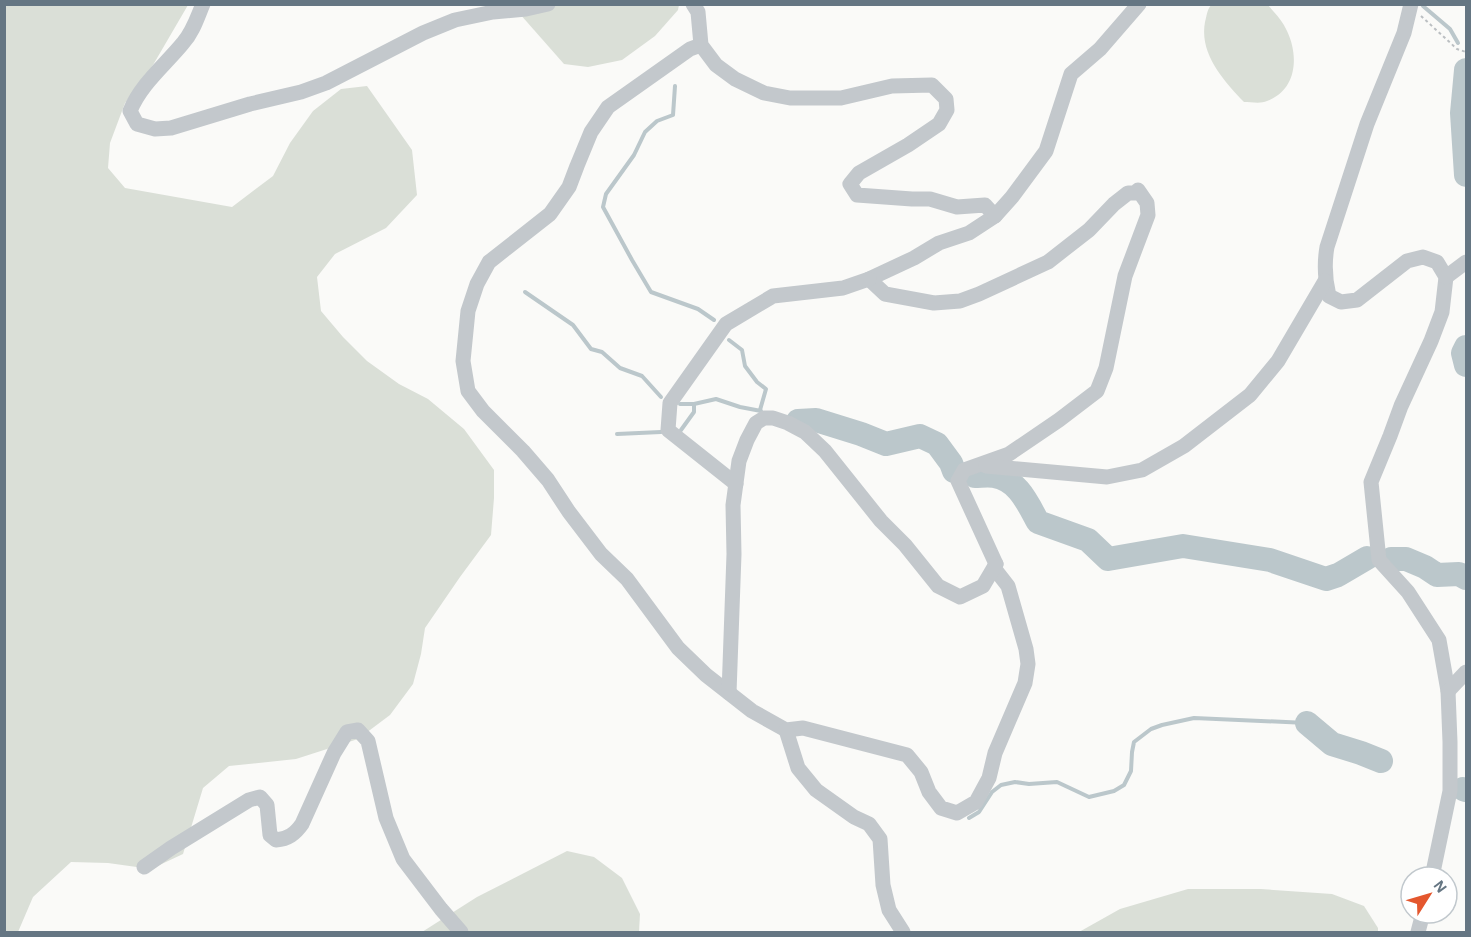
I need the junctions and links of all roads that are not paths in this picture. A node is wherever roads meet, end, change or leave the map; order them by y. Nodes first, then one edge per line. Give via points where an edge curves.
1 (203, 4) edge
2 (548, 4) edge
3 (693, 4) edge
4 (1139, 4) edge
5 (1410, 5) edge
6 (701, 45) junction
7 (995, 216) junction
8 (1467, 262) edge
9 (1446, 277) junction
10 (869, 279) junction
11 (1325, 281) junction
12 (980, 465) junction
13 (736, 484) junction
14 (996, 564) junction
15 (1467, 672) edge
16 (1448, 691) junction
17 (729, 693) junction
18 (786, 729) junction
19 (1435, 865) edge
20 (144, 867) dead end
21 (461, 933) edge
22 (903, 933) edge

1 - 2 street via 185,41 135,98 130,111 137,124 171,128 301,92 455,20
3 - 6 street via 698,12
4 - 7 street via 1100,49 1071,74 1046,151
5 - 11 street via 1404,33 1367,124 1327,247
6 - 7 street via 716,65 735,79 764,93 790,98 841,98 892,86 932,85 946,99 947,110 939,124 859,173 850,184 857,195 930,199 957,207 985,205
6 - 17 street via 608,107 591,132 569,187 550,214 489,262 468,311 463,361 468,391 483,411 548,480 601,554 627,579 678,648
7 - 10 street via 969,233 939,243
8 - 9 street
9 - 11 street via 1437,261 1423,257 1407,261 1357,300 1341,302 1329,296
9 - 16 street via 1442,312 1371,482 1379,560 1408,592 1439,640
10 - 12 street via 885,294 934,303 960,301 1048,262 1128,194 1138,190 1147,203 1148,215 1125,276 1106,368 1097,391 1009,454
10 - 13 street via 843,288 773,296 726,324 670,403 668,430
11 - 12 street via 1278,361 1250,395 1184,446 1142,470 1107,477
12 - 14 street via 964,470 958,481
13 - 14 street via 739,461 756,423 773,418 805,432 825,451 938,586 960,597 983,586
13 - 17 street
14 - 18 street via 994,568 1008,586 1028,664 1025,683 976,802 957,813 941,808 907,755 803,728
15 - 16 street
16 - 19 street via 1450,791
17 - 18 street
18 - 22 street via 798,768 816,790 869,824 880,839 889,910
20 - 21 street via 260,796 267,805 270,835 276,840 286,839 302,824 347,732 358,730 368,741 386,818 403,859

